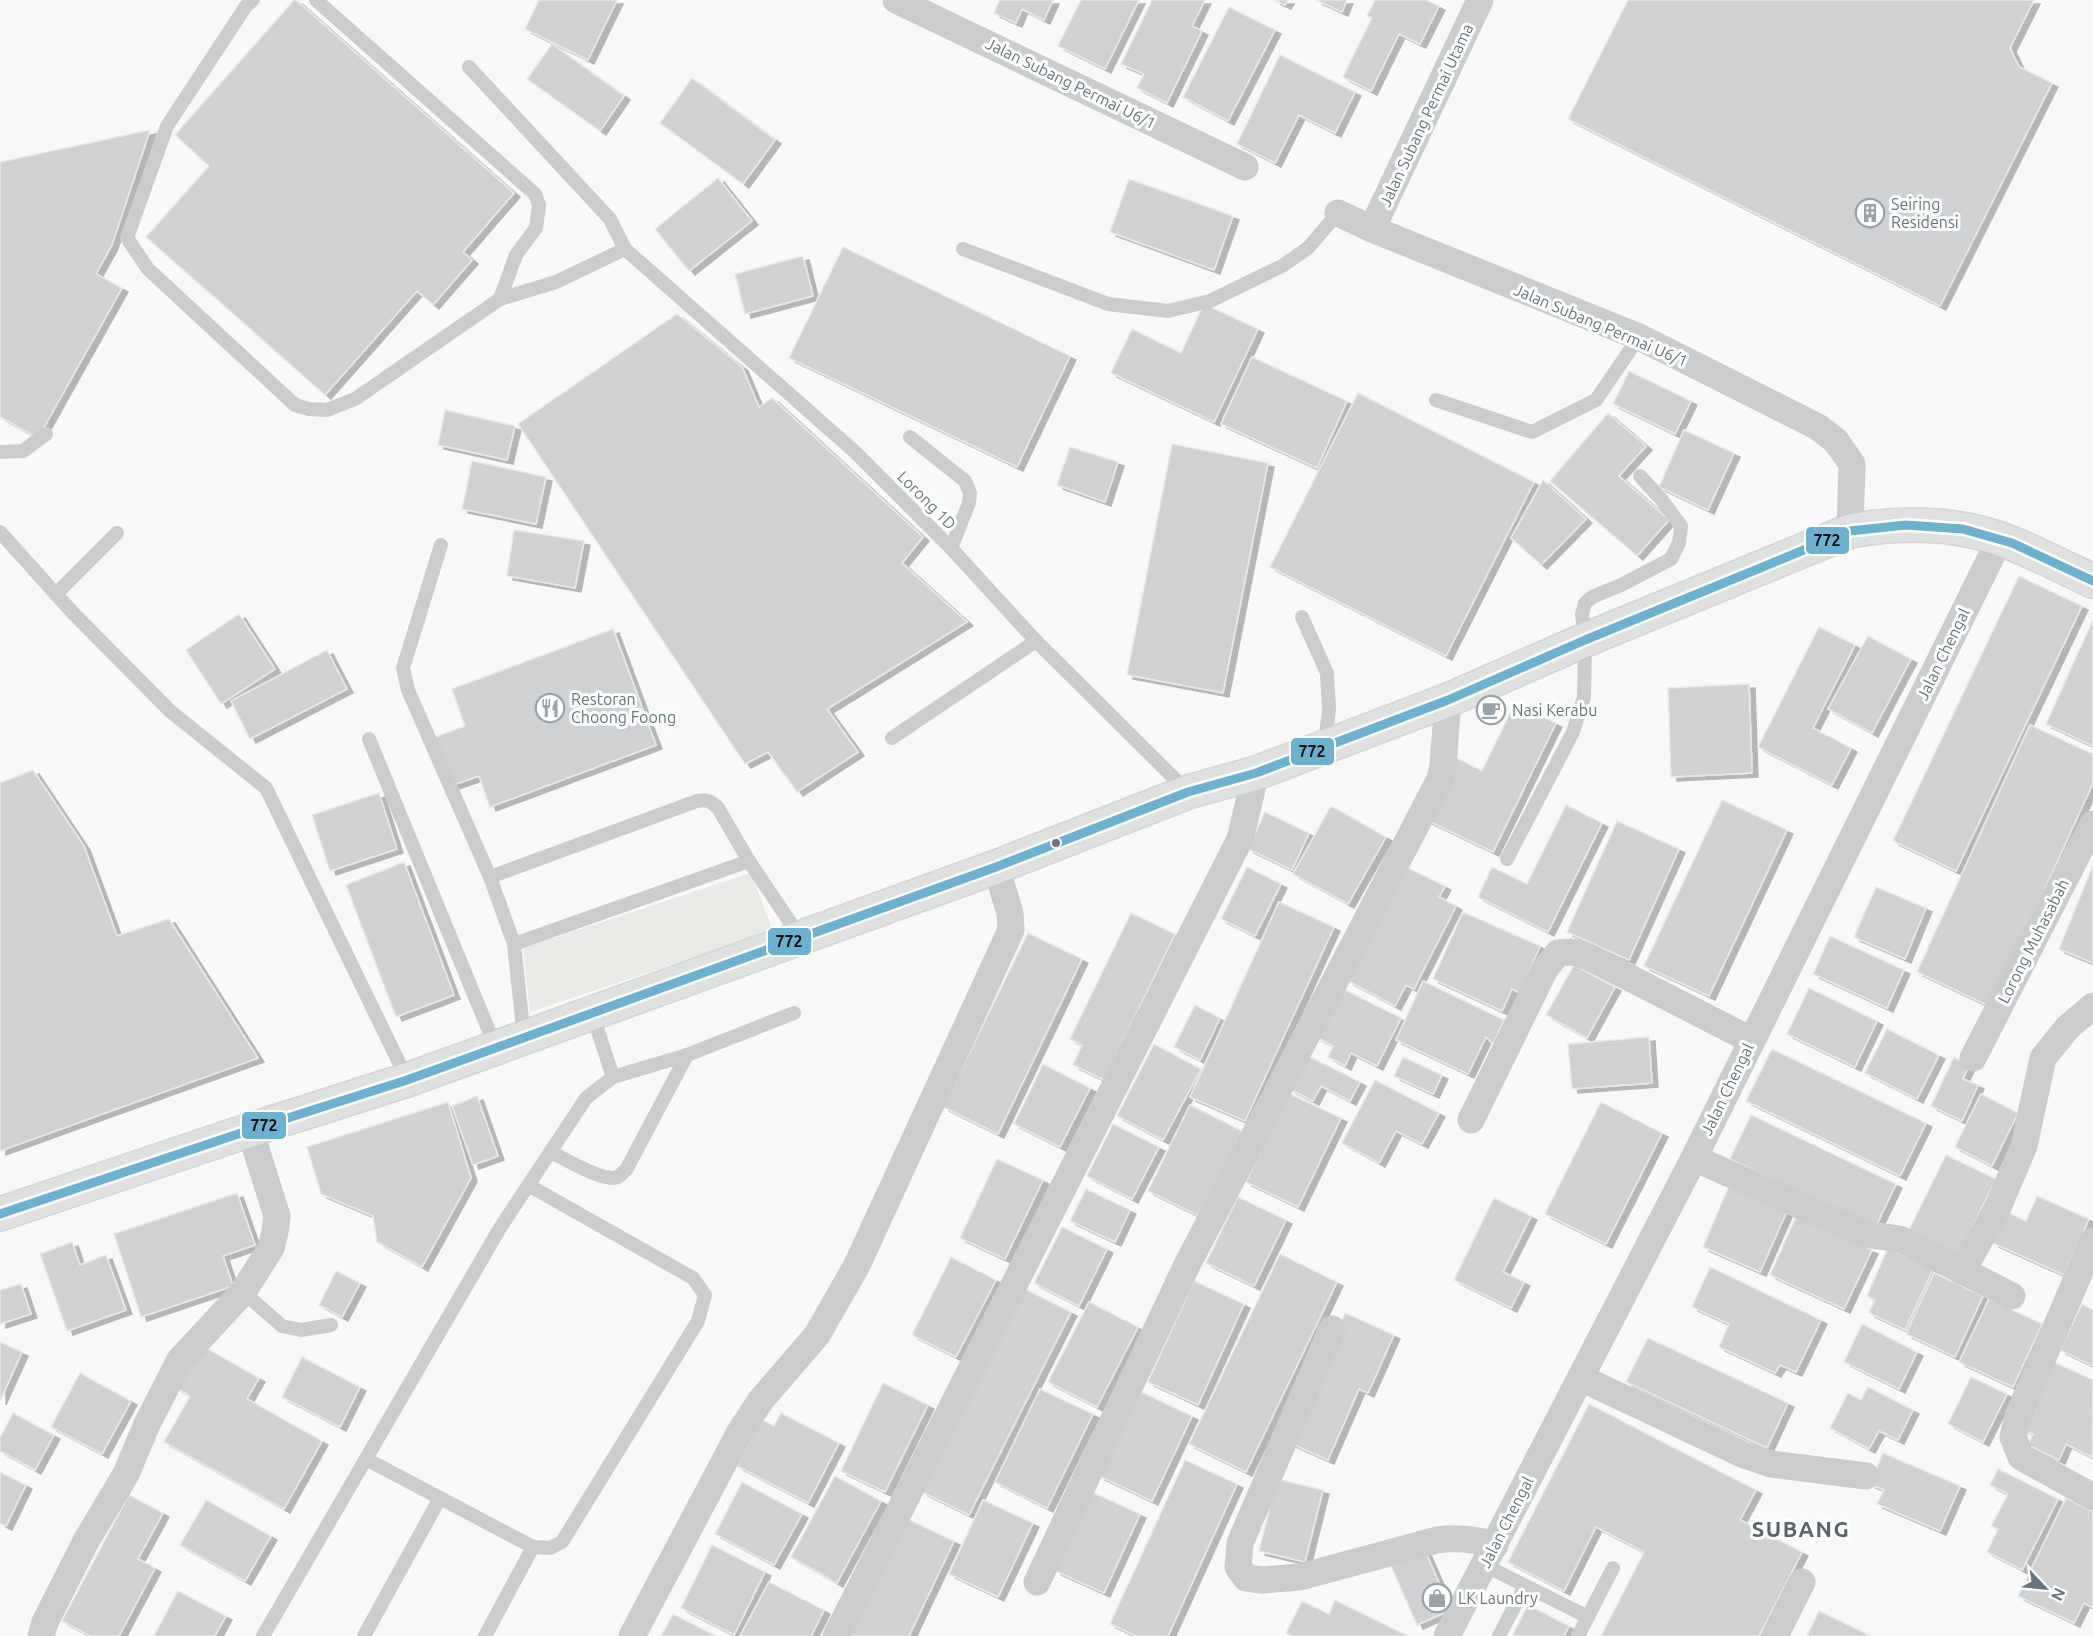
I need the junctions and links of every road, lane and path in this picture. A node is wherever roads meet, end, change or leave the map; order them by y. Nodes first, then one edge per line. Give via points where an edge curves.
1 (253, 0) edge
2 (316, 0) edge
3 (896, 0) edge
4 (1480, 0) edge
5 (469, 67) dead end
6 (1245, 167) dead end
7 (1338, 213) joint
8 (1372, 229) junction
9 (625, 249) junction
10 (963, 249) dead end
11 (500, 299) junction
12 (1639, 338) junction
13 (1436, 400) dead end
14 (46, 434) dead end
15 (910, 437) dead end
16 (0, 452) edge
17 (1640, 476) dead end
18 (1850, 531) junction
19 (0, 532) edge
20 (117, 533) dead end
21 (2000, 539) junction
22 (441, 546) dead end
23 (951, 548) junction
24 (2093, 581) edge
25 (56, 594) junction
26 (1302, 617) dead end
27 (1586, 640) junction
28 (1036, 641) junction
29 (1448, 700) junction
30 (892, 738) dead end
31 (369, 740) dead end
32 (1325, 746) junction
33 (1256, 773) junction
34 (1188, 792) junction
35 (2093, 824) edge
36 (1507, 859) dead end
37 (749, 861) junction
38 (996, 867) junction
39 (490, 877) junction
40 (801, 939) junction
41 (514, 944) junction
42 (2093, 1006) edge
43 (794, 1013) dead end
44 (592, 1014) junction
45 (1751, 1040) junction
46 (510, 1043) junction
47 (687, 1055) junction
48 (1973, 1058) dead end
49 (613, 1077) junction
50 (408, 1080) junction
51 (1471, 1120) dead end
52 (250, 1130) junction
53 (551, 1152) junction
54 (1694, 1158) junction
55 (528, 1185) junction
56 (0, 1214) edge
57 (2093, 1241) edge
58 (1962, 1272) junction
59 (243, 1292) junction
60 (2012, 1296) dead end
61 (331, 1325) dead end
62 (1332, 1329) dead end
63 (1581, 1378) junction
64 (366, 1459) junction
65 (1866, 1476) dead end
66 (2093, 1497) edge
67 (440, 1498) junction
68 (533, 1547) junction
69 (1490, 1555) junction
70 (1613, 1568) dead end
71 (1037, 1582) dead end
72 (1802, 1582) dead end
73 (1525, 1586) junction
74 (1588, 1617) junction
75 (41, 1636) edge
76 (263, 1636) edge
77 (364, 1636) edge
78 (485, 1636) edge
79 (632, 1636) edge
80 (836, 1636) edge
81 (1447, 1636) edge
82 (1499, 1636) edge
83 (1578, 1636) edge
84 (1775, 1636) edge

1 - 11 lane via 167,126 127,238 148,269 295,405 309,409 327,410 355,399
2 - 11 lane via 535,194 539,205 536,228 516,255
3 - 6 street, Jalan Subang Permai U6/1
4 - 8 street, Jalan Subang Permai Utama
5 - 9 lane via 610,219
7 - 8 street, Jalan Subang Permai U6/1
7 - 10 lane via 1308,248 1282,267 1210,301 1168,311 1108,304
8 - 12 street, Jalan Subang Permai U6/1
9 - 11 lane via 556,282
9 - 23 lane, Lorong 1D via 854,451
12 - 13 lane via 1596,400 1532,432
12 - 18 street, Jalan Subang Permai U6/1 via 1818,427 1836,441 1852,464
14 - 16 lane via 23,451
15 - 23 lane via 965,481 970,493
17 - 27 lane via 1681,526 1679,543 1671,559 1585,603 1582,614
18 - 21 main road via 1884,525 1958,528
18 - 27 main road
19 - 25 lane
20 - 25 lane
21 - 24 main road
21 - 45 street, Jalan Chengal
22 - 39 lane via 402,668 408,690
23 - 28 lane, Lorong 1D
25 - 50 lane via 170,711 266,788
26 - 32 lane via 1327,673
27 - 29 main road
27 - 36 lane via 1584,697 1573,732
28 - 30 lane
28 - 34 lane, Lorong 1D
29 - 32 main road
29 - 71 street via 1440,779 1187,1265
31 - 46 lane
32 - 33 main road
33 - 34 main road
33 - 80 street via 1240,839
34 - 38 main road
35 - 48 street, Lorong Muhasabah
37 - 39 lane via 718,808 705,800
37 - 40 lane
37 - 41 lane
38 - 40 main road
38 - 79 street via 1011,930 857,1265 817,1335 761,1400 740,1432
39 - 41 lane
40 - 44 main road
41 - 46 lane
42 - 58 street via 2068,1027 2043,1058 2024,1146 1998,1207
43 - 47 lane
44 - 46 main road
44 - 49 lane
45 - 51 street via 1589,957 1558,953 1545,969
45 - 54 street, Jalan Chengal
46 - 50 main road
47 - 49 lane
47 - 53 lane via 626,1170 618,1177 594,1173
49 - 53 lane via 586,1098
50 - 52 main road
52 - 56 main road
52 - 59 street via 277,1216 271,1248
53 - 55 lane
54 - 58 street via 1864,1234 1900,1239
54 - 63 street, Jalan Chengal
55 - 64 lane
55 - 68 lane via 671,1264 693,1278 705,1295 698,1321 562,1542 550,1548
57 - 66 street via 2018,1416 2013,1437 2021,1457
58 - 60 street
59 - 61 lane via 282,1326 301,1330
59 - 75 street via 180,1360 126,1474 86,1541
62 - 69 street via 1240,1543 1238,1567 1246,1578 1300,1577 1454,1537 1473,1538
63 - 65 street via 1753,1458 1771,1464
63 - 69 street, Jalan Chengal
64 - 67 lane
64 - 76 lane
67 - 68 lane
67 - 77 lane
68 - 78 lane
69 - 73 lane
69 - 81 street, Jalan Chengal
70 - 74 lane
72 - 84 street
73 - 74 lane
73 - 82 lane
74 - 83 lane

